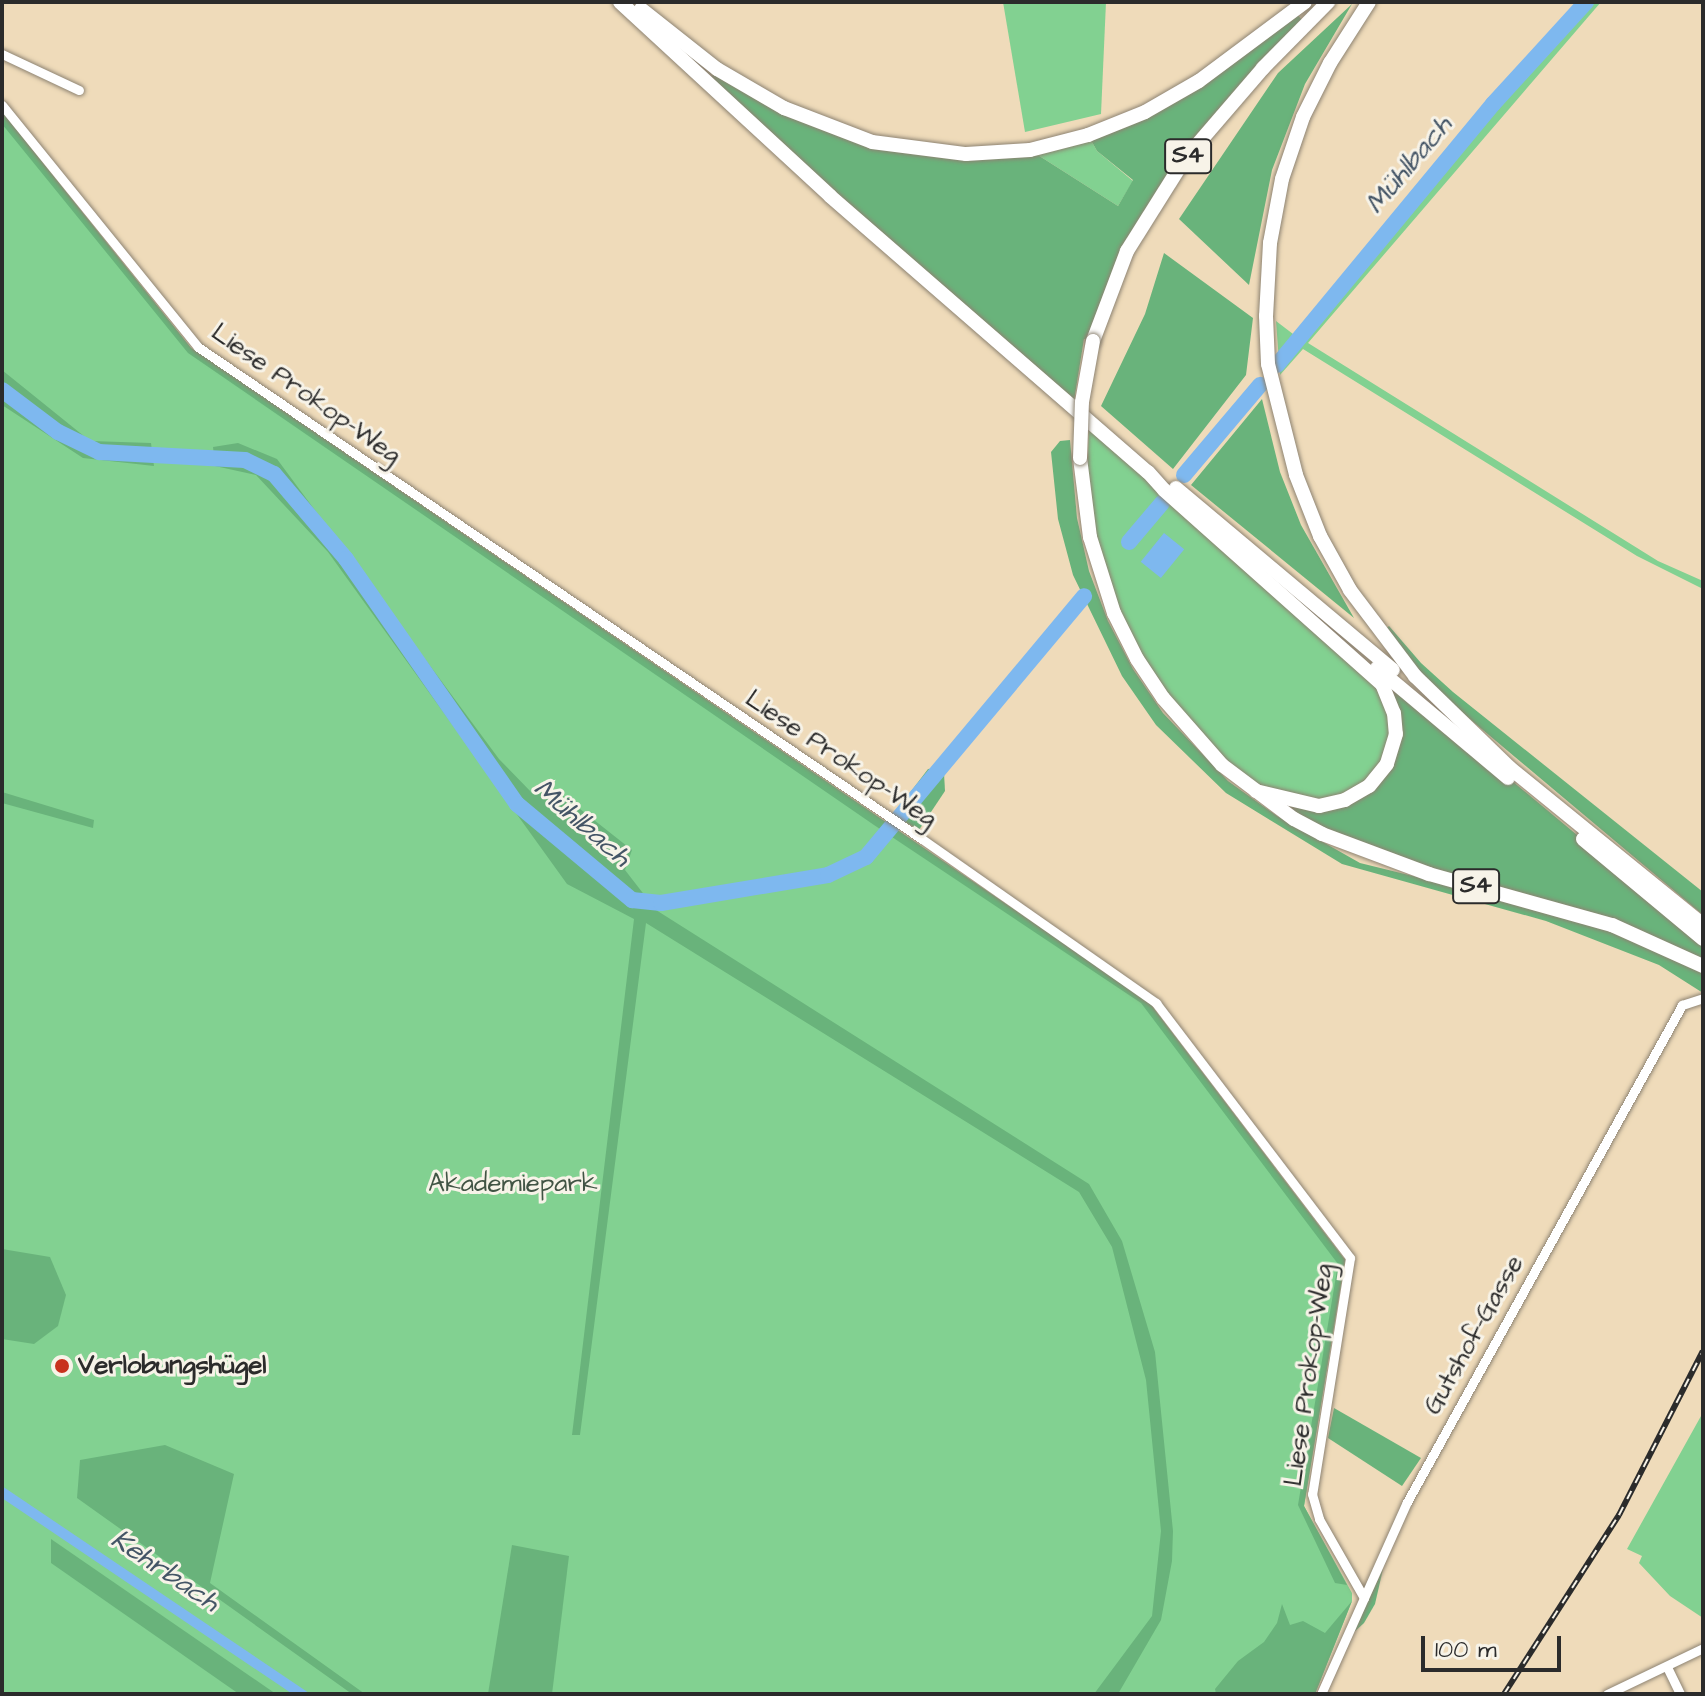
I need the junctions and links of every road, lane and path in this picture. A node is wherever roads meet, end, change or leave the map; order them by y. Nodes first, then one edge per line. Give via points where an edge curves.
1 (620, 2) edge
2 (633, 2) edge
3 (1305, 2) edge
4 (1328, 2) edge
5 (1369, 2) edge
6 (2, 54) edge
7 (79, 90) dead end
8 (2, 105) edge
9 (1148, 472) junction
10 (1216, 536) junction
11 (1510, 768) junction
12 (1256, 791) junction
13 (1703, 925) edge
14 (1703, 939) edge
15 (1703, 966) edge
16 (1703, 998) edge
17 (1364, 1598) junction
18 (1703, 1648) edge
19 (1667, 1667) junction
20 (1321, 1694) edge
21 (1607, 1694) edge
22 (1680, 1694) edge

1 - 9 highway via 830,196
2 - 3 highway via 717,69 784,108 872,142 966,154 1030,150 1145,112 1199,81
4 - 12 highway, S4, bridge via 1184,160 1127,251 1093,341 1083,389 1080,458 1085,511 1097,566 1129,644 1188,730
5 - 11 highway via 1315,90 1282,179 1266,277 1268,364 1299,486 1350,590 1415,676
6 - 7 street
8 - 17 street, Liese Prokop-Weg via 198,347 1156,1003 1347,1253 1350,1264 1312,1494 1319,1519
9 - 10 highway
9 - 11 highway via 1170,483
10 - 12 highway via 1375,677 1394,713 1391,755 1375,780 1353,796 1311,806
10 - 14 highway
11 - 13 highway
12 - 15 highway, S4 via 1294,819 1373,855 1612,925
16 - 17 street, Gutshof-Gasse via 1682,1005 1407,1502
17 - 20 street, Gutshof-Gasse
18 - 19 street
19 - 21 street
19 - 22 street

